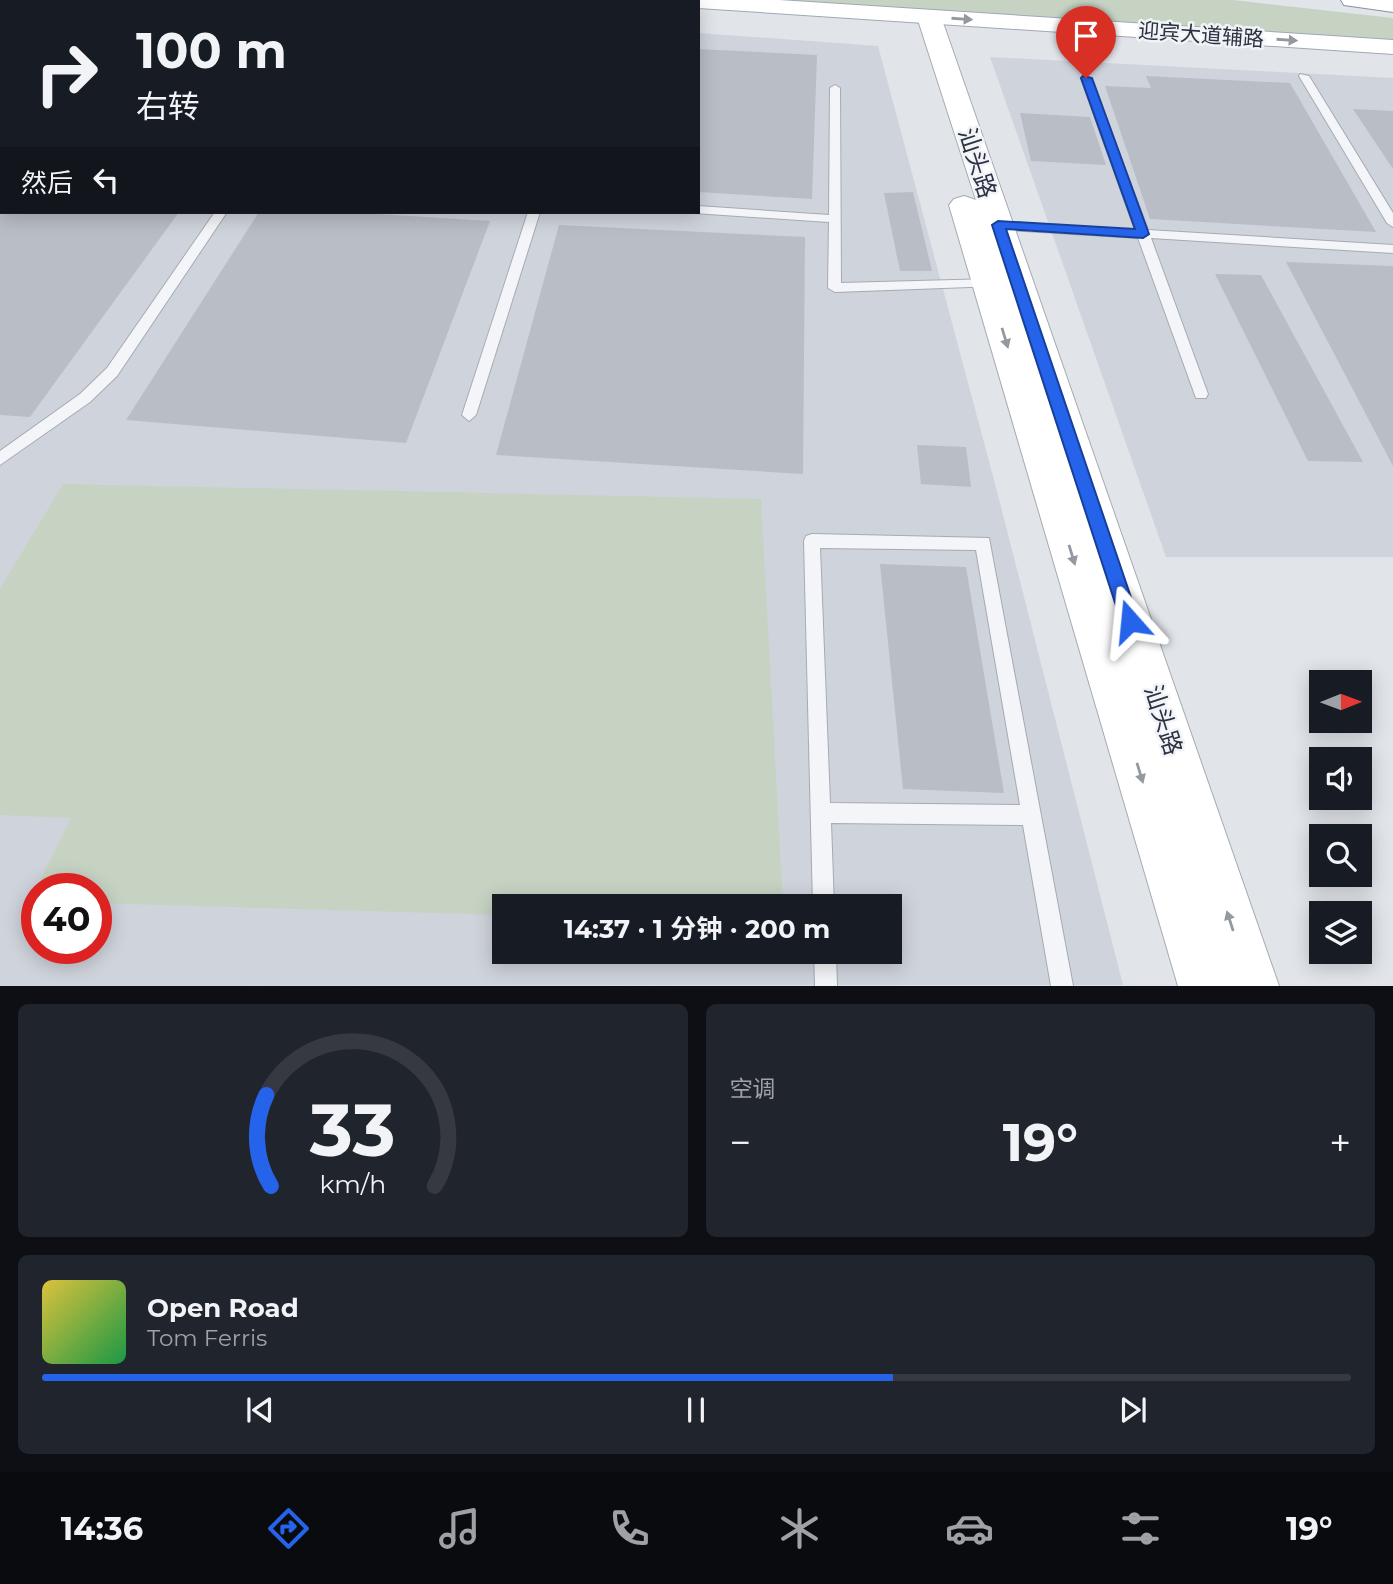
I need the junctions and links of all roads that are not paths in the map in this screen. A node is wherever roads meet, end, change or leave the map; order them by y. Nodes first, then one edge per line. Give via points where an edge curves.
1 (1352, 0) edge
2 (700, 2) edge
3 (1393, 5) edge
4 (917, 16) junction
5 (1393, 47) edge
6 (1304, 76) dead end
7 (1086, 78) dead end
8 (835, 88) dead end
9 (700, 210) edge
10 (220, 214) edge
11 (533, 214) edge
12 (835, 219) junction
13 (1393, 223) edge
14 (984, 224) junction
15 (1143, 234) junction
16 (1393, 249) edge
17 (1003, 283) junction
18 (1201, 394) dead end
19 (469, 415) dead end
20 (0, 459) edge
21 (820, 813) junction
22 (1031, 815) junction
23 (823, 894) edge
24 (825, 964) edge
25 (826, 985) edge
26 (1062, 985) edge
27 (1205, 985) edge
28 (1252, 985) edge

1 - 3 main road
2 - 4 main road, 迎宾大道辅路
4 -> 5 main road, 迎宾大道辅路
4 - 14 main road, 汕头路
6 - 13 lane
7 - 15 lane
8 - 12 lane
9 - 12 lane
10 - 20 lane via 112,372 85,398
11 - 19 lane
12 - 17 lane via 835,288
14 - 15 lane
14 - 17 main road, 汕头路
15 - 16 lane
15 - 18 lane
17 -> 27 main road, 汕头路
28 -> 17 main road, 汕头路
21 - 22 lane
21 - 22 lane via 812,541 983,543
21 - 23 lane
22 - 26 lane
24 - 25 lane

